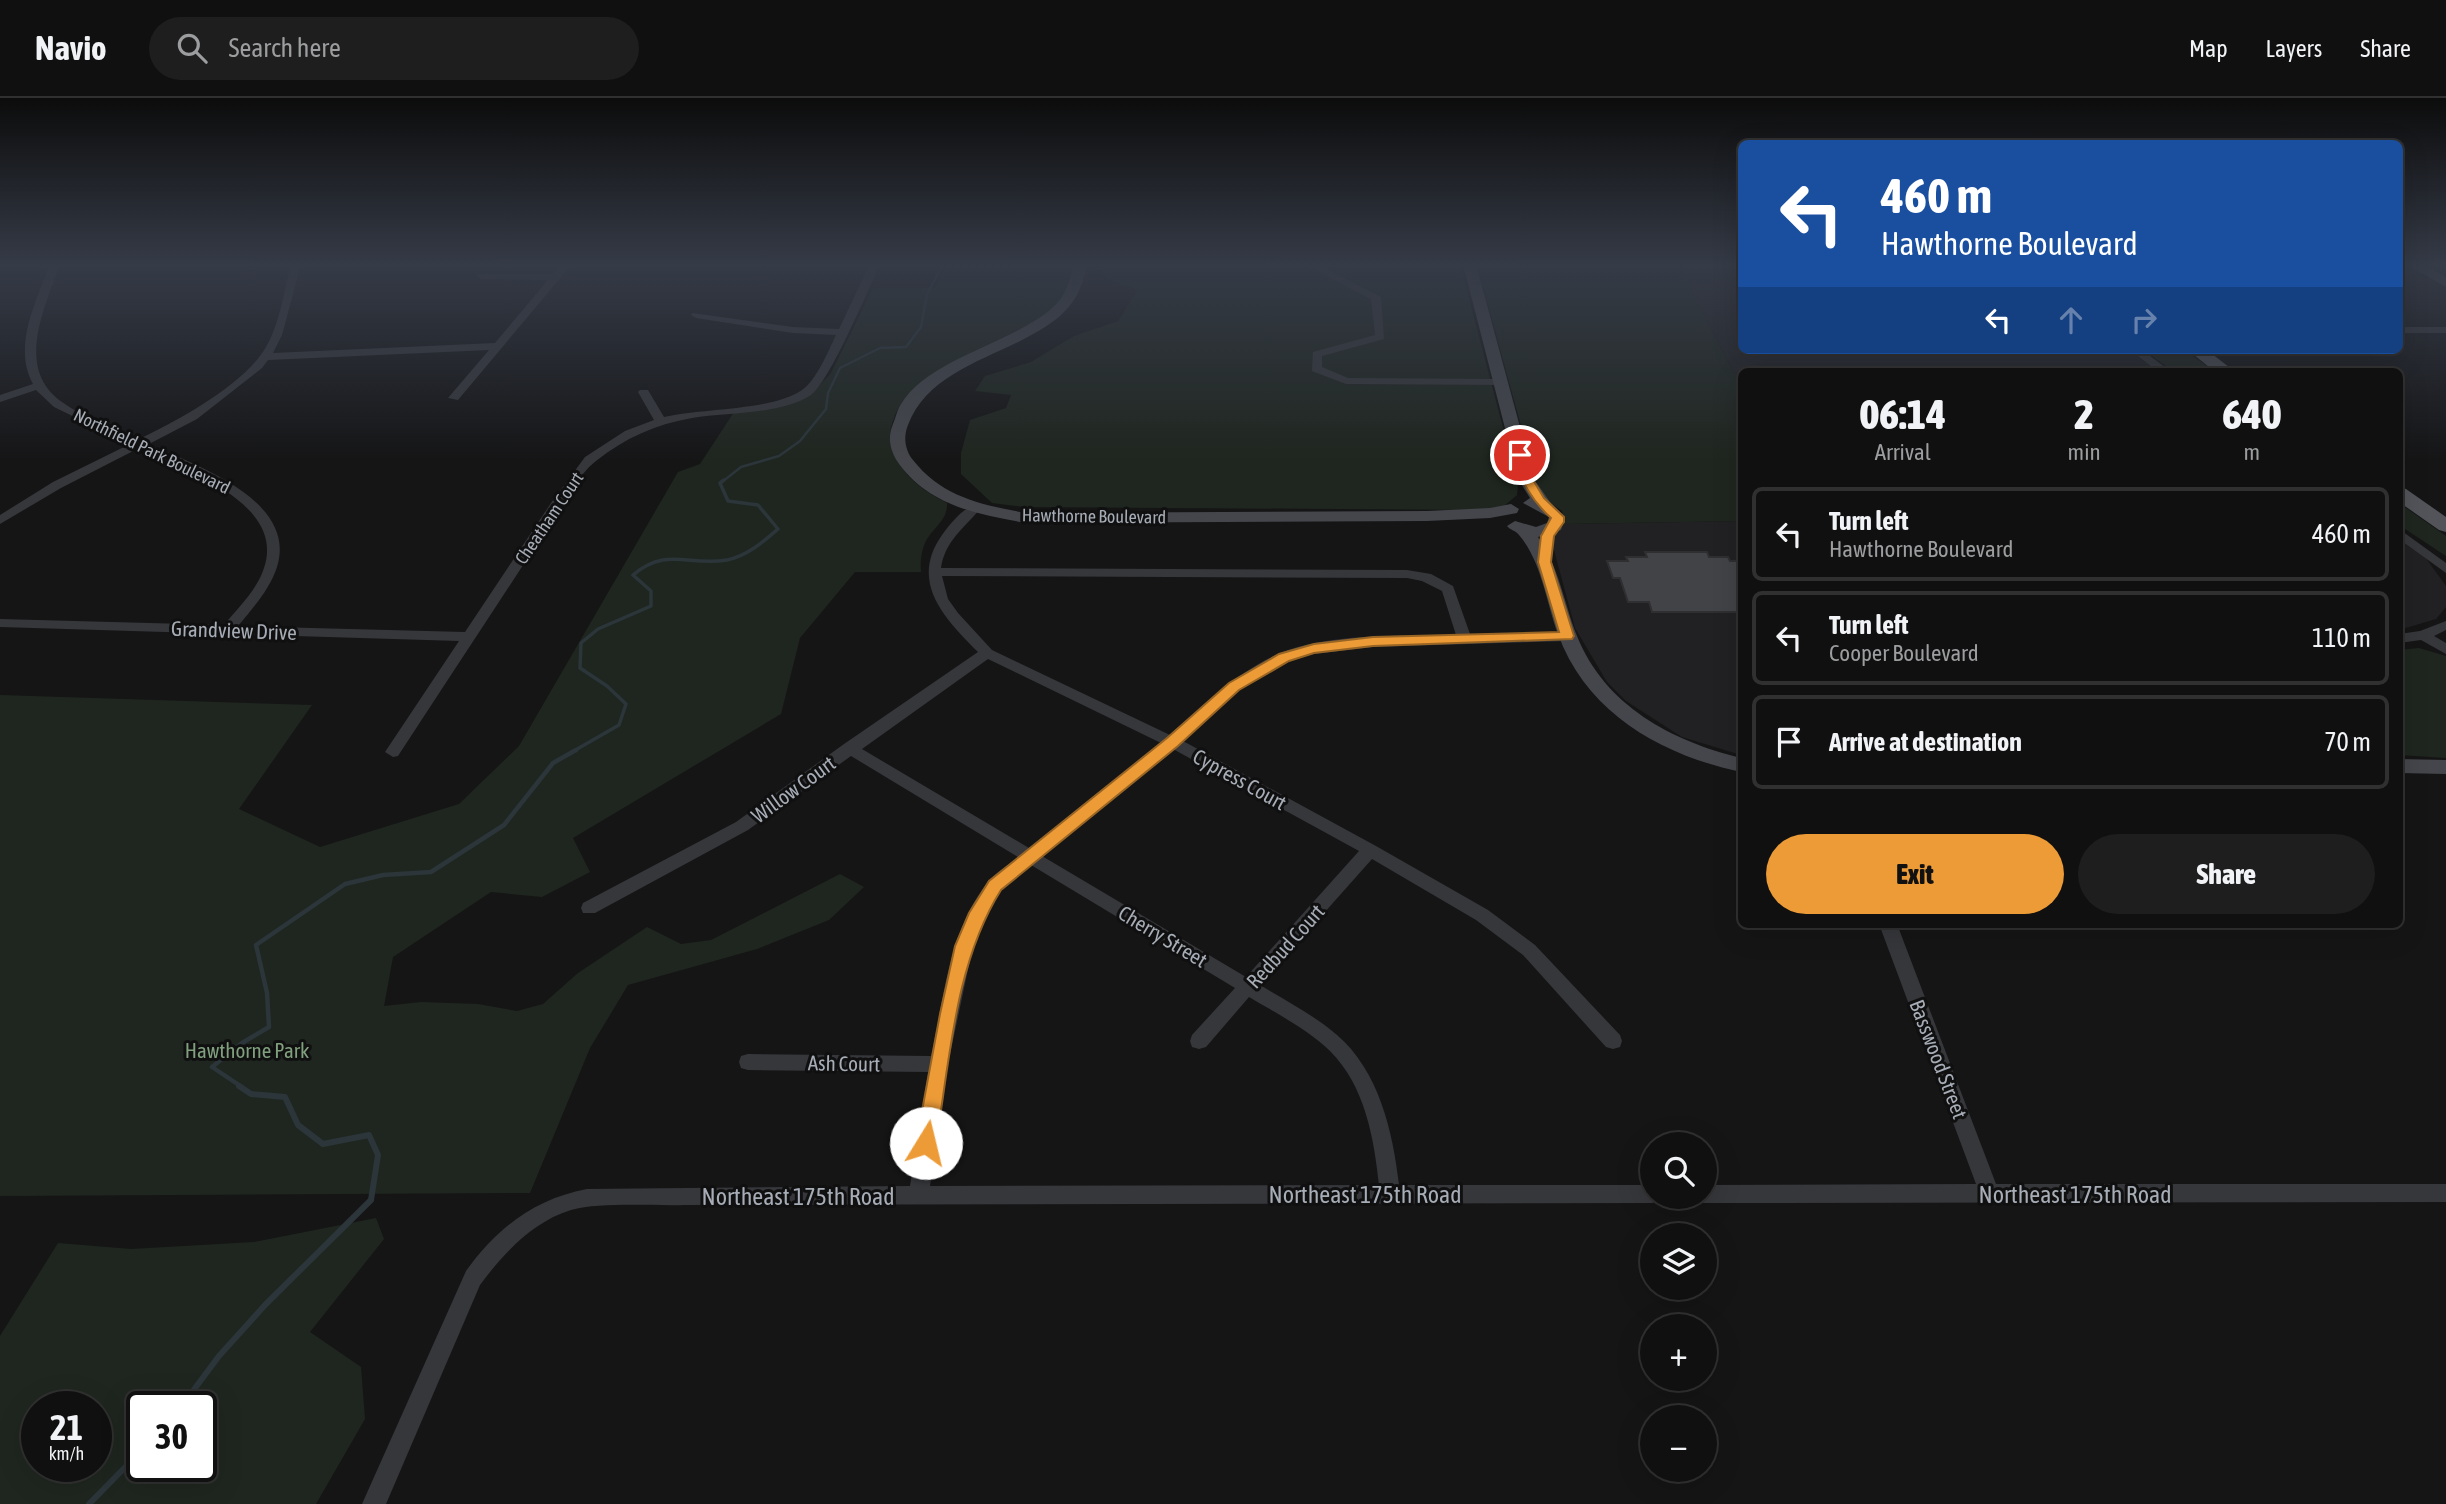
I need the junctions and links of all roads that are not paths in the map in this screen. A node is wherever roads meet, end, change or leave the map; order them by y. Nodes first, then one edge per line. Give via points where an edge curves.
1 (35, 330) edge
2 (278, 330) edge
3 (512, 330) edge
4 (790, 330) edge
5 (1029, 330) edge
6 (1379, 330) edge
7 (1486, 330) edge
8 (2403, 330) edge
9 (2446, 330) edge
10 (842, 332) joint
11 (498, 346) junction
12 (2141, 354) edge
13 (2202, 354) edge
14 (265, 357) junction
15 (2160, 368) edge
16 (2221, 368) edge
17 (1500, 382) junction
18 (37, 386) junction
19 (644, 392) dead end
20 (454, 398) dead end
21 (0, 399) edge
22 (661, 421) junction
23 (139, 444) junction
24 (1526, 479) junction
25 (2403, 496) edge
26 (1543, 505) junction
27 (974, 509) junction
28 (1515, 517) junction
29 (0, 520) edge
30 (2446, 526) edge
31 (1550, 529) junction
32 (2403, 536) edge
33 (1545, 562) junction
34 (2446, 569) edge
35 (933, 572) junction
36 (0, 623) edge
37 (2446, 625) edge
38 (228, 629) junction
39 (2423, 635) junction
40 (1567, 636) junction
41 (468, 637) junction
42 (2403, 638) edge
43 (1464, 639) junction
44 (2446, 649) edge
45 (987, 653) junction
46 (1172, 742) junction
47 (849, 748) junction
48 (393, 751) dead end
49 (1738, 764) edge
50 (2403, 766) edge
51 (2446, 767) edge
52 (1370, 850) junction
53 (1029, 856) junction
54 (589, 908) dead end
55 (1890, 928) edge
56 (1248, 987) junction
57 (1199, 1041) dead end
58 (1613, 1041) dead end
59 (748, 1062) dead end
60 (939, 1064) junction
61 (2446, 1193) edge
62 (1390, 1194) junction
63 (1640, 1194) edge
64 (1717, 1194) edge
65 (1990, 1194) junction
66 (918, 1196) junction
67 (374, 1504) edge

1 - 18 street via 30,369
2 - 14 street
3 - 11 street
4 - 10 street
5 - 27 street, Hawthorne Boulevard via 927,384 900,416 897,449 917,478 947,500
6 - 17 street via 1380,337 1317,354 1315,369 1346,382
7 - 17 street
8 - 9 street
10 - 22 street, Cheatham Court via 814,385 797,397 766,407
11 - 14 street
11 - 20 street
12 - 15 street
13 - 16 main road
14 - 23 street via 192,417
17 - 24 street
18 - 21 street
18 - 23 street, Northfield Park Boulevard via 58,405
19 - 22 street
22 - 41 street, Cheatham Court via 629,433 589,460
23 - 29 street
23 - 38 street, Northfield Park Boulevard via 231,488 265,515 274,540 274,557 265,583
24 - 26 street
24 - 28 street
25 - 30 main road
26 - 28 street via 1527,503
26 - 31 street via 1558,517
27 - 28 street, Hawthorne Boulevard via 1026,518
27 - 35 street via 940,542
28 - 31 street via 1537,532
28 - 33 street
31 - 33 street
32 - 34 street
33 - 40 street
35 - 43 street via 1407,574 1426,577 1448,589
35 - 45 street, Cypress Court via 937,591 950,611
36 - 38 street, Grandview Drive
37 - 39 street
38 - 41 street, Grandview Drive
39 - 42 street
39 - 44 street
40 - 43 street
40 - 49 street via 1592,683 1632,721 1696,754
41 - 48 street, Cheatham Court
43 - 46 street via 1342,645 1284,657 1234,687
45 - 46 street, Cypress Court
45 - 47 street, Willow Court
46 - 52 street, Cypress Court
46 - 53 street
47 - 53 street, Cherry Street
47 - 54 street, Willow Court via 741,826
50 - 51 street
52 - 56 street, Redbud Court
52 - 58 street, Cypress Court via 1482,915 1529,950
53 - 56 street, Cherry Street
53 - 60 street via 995,885 977,913 964,946
55 - 65 street, Basswood Street
56 - 57 street, Redbud Court
56 - 62 street, Cherry Street via 1316,1030 1341,1051 1363,1082 1378,1118
59 - 60 street, Ash Court
60 - 66 street
61 - 65 street, Northeast 175th Road
62 - 63 street, Northeast 175th Road
62 - 66 street, Northeast 175th Road
64 - 65 street, Northeast 175th Road
66 - 67 street, Northeast 175th Road via 587,1198 549,1210 521,1226 481,1264

